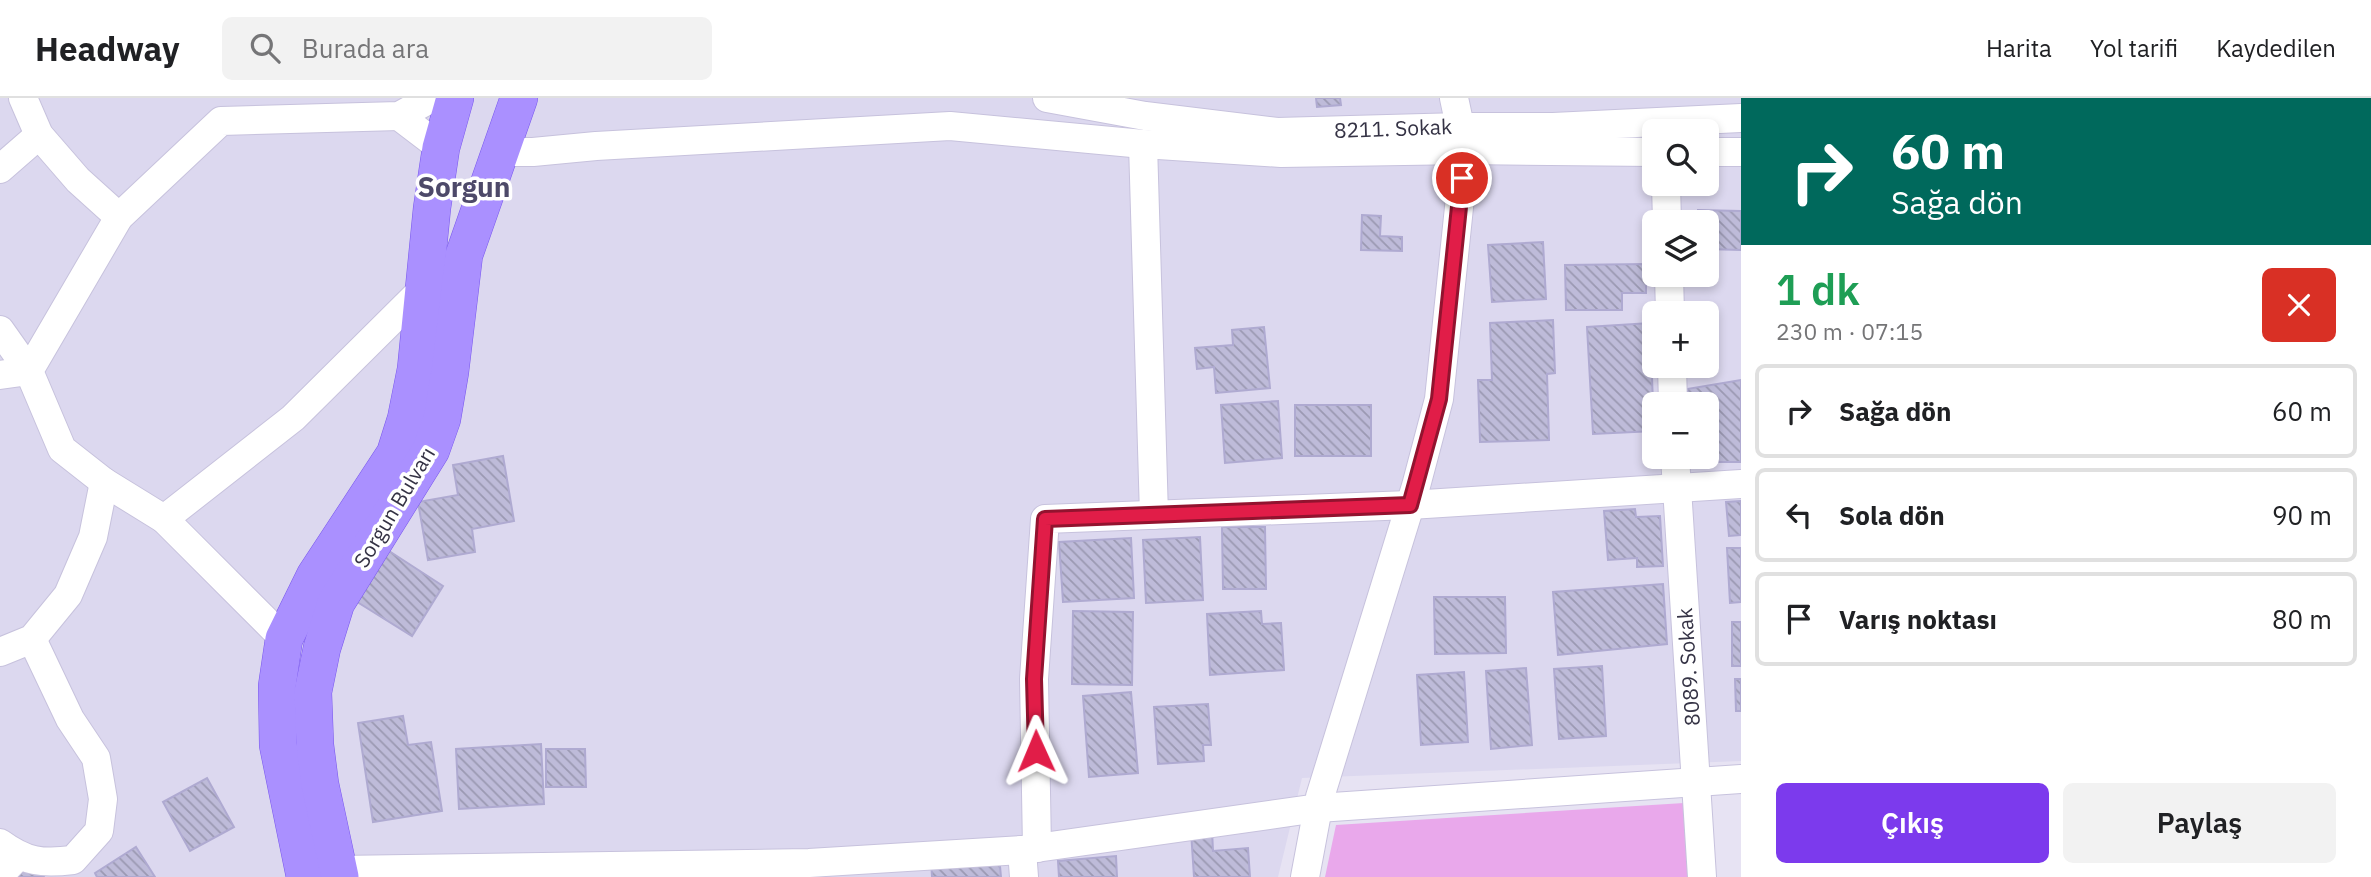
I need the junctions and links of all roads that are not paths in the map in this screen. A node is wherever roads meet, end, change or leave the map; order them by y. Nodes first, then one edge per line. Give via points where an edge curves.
1 (23, 98) edge
2 (432, 98) edge
3 (455, 98) edge
4 (519, 98) edge
5 (1047, 98) edge
6 (1454, 98) edge
7 (219, 109) edge
8 (1740, 111) edge
9 (400, 116) junction
10 (39, 135) junction
11 (1463, 138) junction
12 (1143, 145) junction
13 (441, 148) junction
14 (1642, 151) edge
15 (501, 152) junction
16 (1719, 152) edge
17 (1741, 152) edge
18 (0, 169) edge
19 (119, 217) junction
20 (424, 288) junction
21 (0, 330) edge
22 (29, 371) junction
23 (0, 375) edge
24 (1675, 469) edge
25 (104, 482) junction
26 (1741, 484) edge
27 (1676, 486) junction
28 (1410, 505) junction
29 (1154, 515) junction
30 (164, 519) junction
31 (32, 639) junction
32 (285, 639) junction
33 (0, 652) edge
34 (1741, 779) edge
35 (1695, 782) junction
36 (1318, 808) junction
37 (6, 858) edge
38 (1028, 859) edge
39 (78, 868) edge
40 (809, 870) edge
41 (638, 871) edge
42 (328, 875) edge
43 (1305, 877) edge
44 (1702, 877) edge

1 - 10 street
2 - 9 street
3 - 13 main road, Sorgun Bulvarı
4 - 15 main road, Sorgun Bulvarı
5 - 11 street, 8211. Sokak via 1277,132
6 - 11 street
7 - 9 street
7 - 19 street
8 - 11 street, 8211. Sokak
9 - 13 street
10 - 18 street
10 - 19 street via 78,180
11 - 12 street via 1281,153
11 - 14 street
11 - 28 street via 1439,399
12 - 15 street via 950,126
12 - 29 street
13 - 15 main road
13 - 20 main road, Sorgun Bulvarı
15 - 42 main road, Sorgun Bulvarı via 464,255 450,372 432,450 336,603 322,648 313,692
16 - 17 street
19 - 22 street
20 - 30 street via 293,418
20 - 32 main road, Sorgun Bulvarı via 416,369 395,454 315,576
21 - 22 street
22 - 23 street
22 - 25 street via 62,449
24 - 27 street, 8089. Sokak
25 - 30 street
25 - 31 street via 93,537 68,595
26 - 27 street
27 - 28 street
27 - 35 street, 8089. Sokak
28 - 29 street
28 - 36 street
29 - 38 street via 1045,519
30 - 32 street
31 - 33 street
31 - 39 street via 70,719 96,758 103,799 99,831
32 - 42 main road, Sorgun Bulvarı via 277,686 278,745
34 - 35 street
35 - 36 street
35 - 44 street, 8089. Sokak
36 - 38 street
36 - 43 street
37 - 39 street
38 - 40 street
40 - 41 street
41 - 42 street

